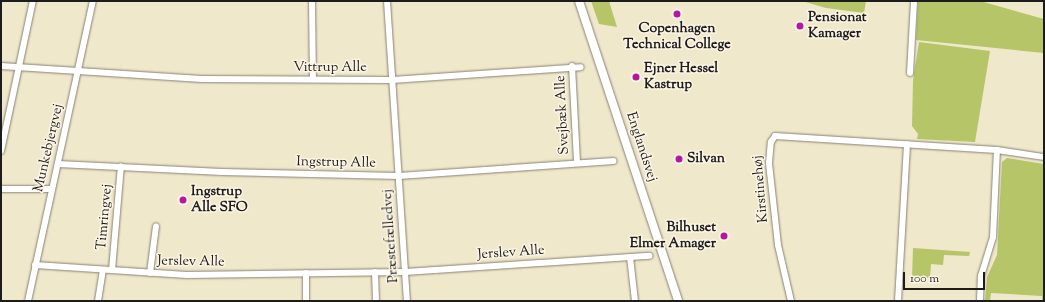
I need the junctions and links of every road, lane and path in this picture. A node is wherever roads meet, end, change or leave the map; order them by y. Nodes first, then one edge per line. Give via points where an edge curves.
1 (33, 1) edge
2 (93, 1) edge
3 (312, 1) edge
4 (387, 1) edge
5 (579, 1) edge
6 (914, 1) edge
7 (1, 66) edge
8 (572, 66) junction
9 (581, 66) dead end
10 (19, 67) junction
11 (78, 72) junction
12 (910, 73) dead end
13 (313, 79) junction
14 (392, 80) junction
15 (907, 144) junction
16 (997, 150) junction
17 (1, 151) edge
18 (1044, 157) edge
19 (614, 161) dead end
20 (577, 163) junction
21 (58, 164) junction
22 (121, 166) junction
23 (399, 176) junction
24 (1, 189) edge
25 (52, 189) junction
26 (156, 226) dead end
27 (649, 256) dead end
28 (630, 257) junction
29 (36, 265) junction
30 (102, 270) junction
31 (112, 270) junction
32 (375, 272) junction
33 (405, 272) junction
34 (150, 273) junction
35 (306, 273) junction
36 (28, 301) edge
37 (98, 301) edge
38 (306, 301) edge
39 (376, 301) edge
40 (408, 301) edge
41 (635, 301) edge
42 (678, 301) edge
43 (791, 301) edge
44 (898, 301) edge
45 (980, 301) edge

1 - 10 street
2 - 11 street, Munkebjergvej
3 - 13 street
4 - 14 street, Præstefælledvej
5 - 42 main road, Englandsvej
6 - 12 street
7 - 10 street, Vittrup Alle
8 - 9 street, Vittrup Alle
8 - 14 street, Vittrup Alle
8 - 20 street, Svejbæk Alle
10 - 11 street, Vittrup Alle
10 - 17 street
11 - 13 street, Vittrup Alle via 202,79
11 - 21 street, Munkebjergvej
13 - 14 street, Vittrup Alle
14 - 23 street, Præstefælledvej
15 - 16 street, Kirstinehøj
15 - 43 street, Kirstinehøj via 780,136 772,139 769,163 778,245
15 - 44 street
16 - 18 street, Kirstinehøj
16 - 45 street via 993,237 982,276
19 - 20 street, Ingstrup Alle
20 - 23 street, Ingstrup Alle
21 - 22 street, Ingstrup Alle
21 - 25 street, Munkebjergvej
22 - 23 street, Ingstrup Alle via 227,173
22 - 31 street, Timringvej
23 - 33 street, Præstefælledvej
24 - 25 street
25 - 29 street, Munkebjergvej
26 - 34 street, Jerslev Alle
27 - 28 street, Jerslev Alle
28 - 33 street, Jerslev Alle
28 - 41 street
29 - 30 street, Jerslev Alle
29 - 36 street, Munkebjergvej
30 - 31 street, Jerslev Alle
30 - 37 street
31 - 34 street, Jerslev Alle
32 - 33 street, Jerslev Alle
32 - 35 street, Jerslev Alle
32 - 39 street
33 - 40 street, Præstefælledvej
34 - 35 street, Jerslev Alle
35 - 38 street

